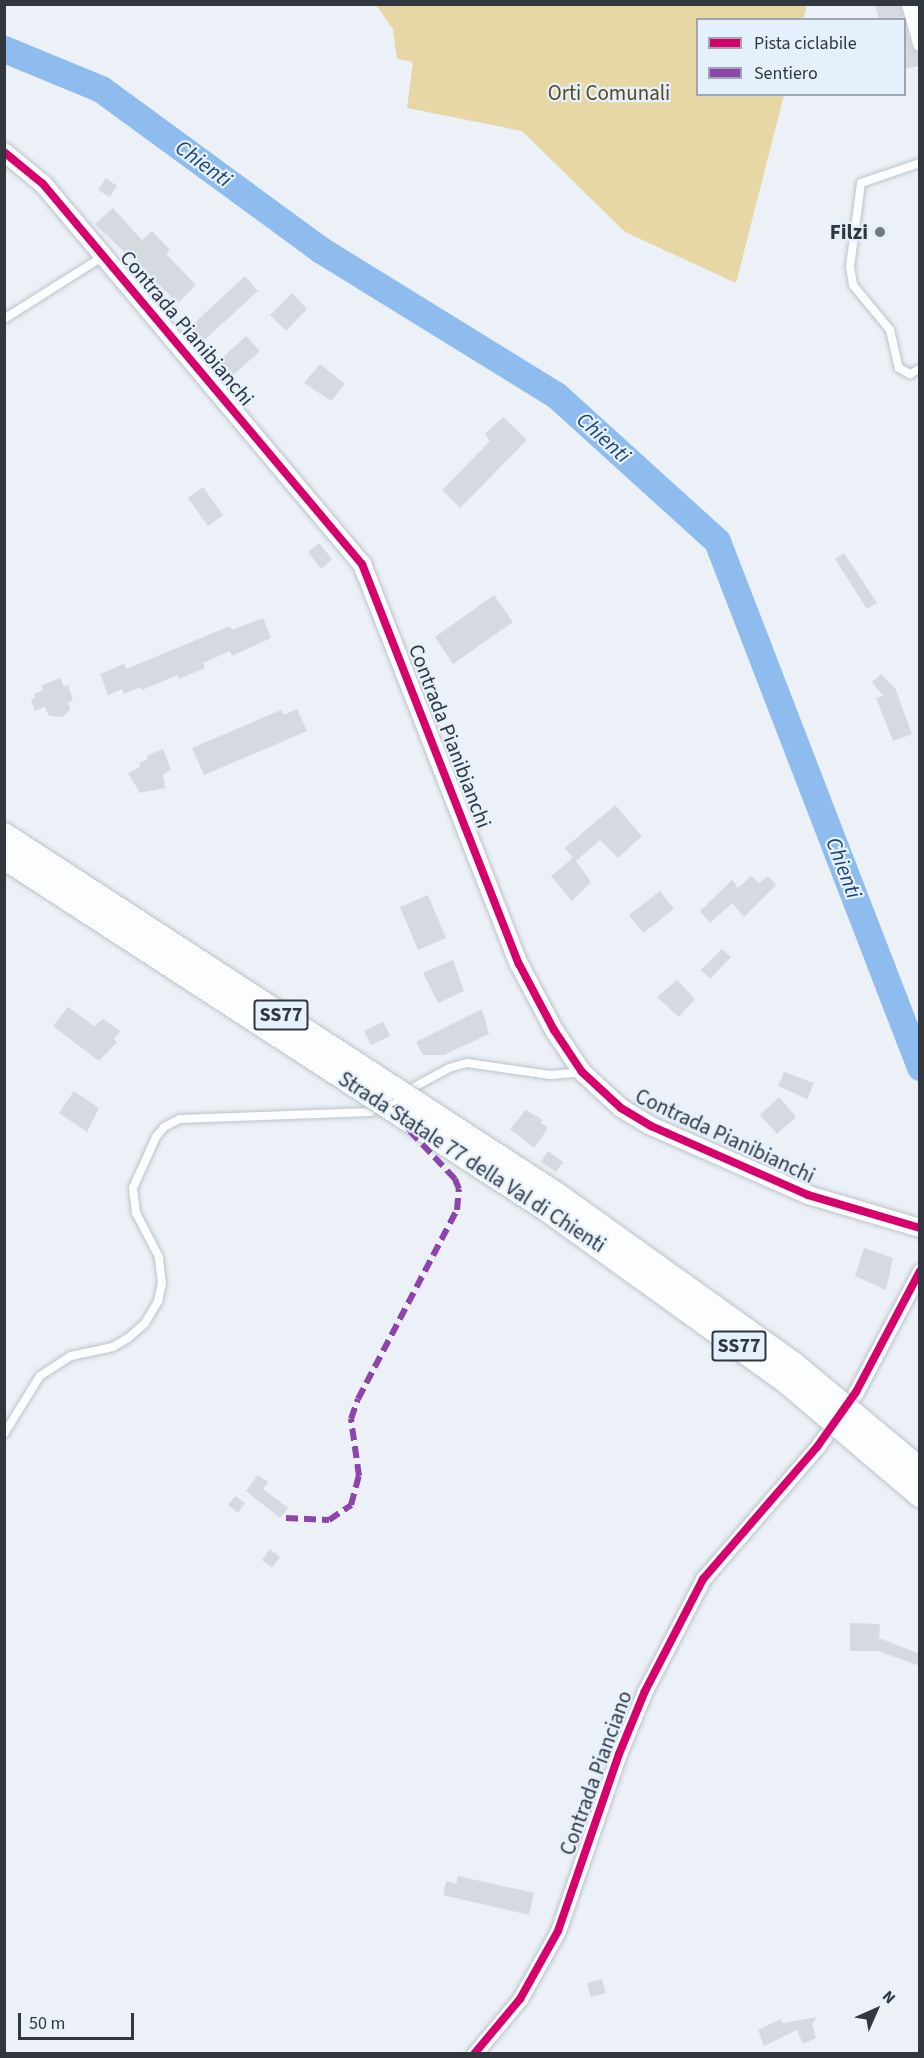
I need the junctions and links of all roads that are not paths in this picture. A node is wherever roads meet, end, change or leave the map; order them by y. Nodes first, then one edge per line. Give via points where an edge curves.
1 (910, 5) edge
2 (920, 43) edge
3 (4, 152) edge
4 (920, 163) edge
5 (104, 256) junction
6 (4, 319) edge
7 (920, 369) edge
8 (4, 835) edge
9 (4, 857) edge
10 (582, 1072) junction
11 (920, 1228) edge
12 (920, 1271) edge
13 (4, 1434) edge
14 (920, 1470) edge
15 (920, 1495) edge
16 (474, 2054) edge

1 - 2 street
3 - 5 street, Contrada Pianibianchi via 43,184
4 - 7 lane via 861,183 850,266 853,285 890,330 899,368 910,374
5 - 6 lane
5 - 10 street, Contrada Pianibianchi via 362,564 519,964 554,1030
8 - 14 highway, Strada Statale 77 della Val di Chienti / SS77, bridge via 567,1202 793,1364
9 - 15 highway, Strada Statale 77 della Val di Chienti / SS77, bridge via 548,1210 786,1381
10 - 11 street, Contrada Pianibianchi via 621,1108 651,1126 808,1195
10 - 13 lane via 550,1075 467,1063 449,1068 371,1112 200,1117 180,1119 164,1127 133,1188 136,1213 159,1257 162,1283 158,1302 145,1323 128,1338 113,1347 71,1356 40,1376
12 - 16 street, Contrada Pianciano via 856,1392 818,1447 703,1579 632,1722 558,1931 520,2000

